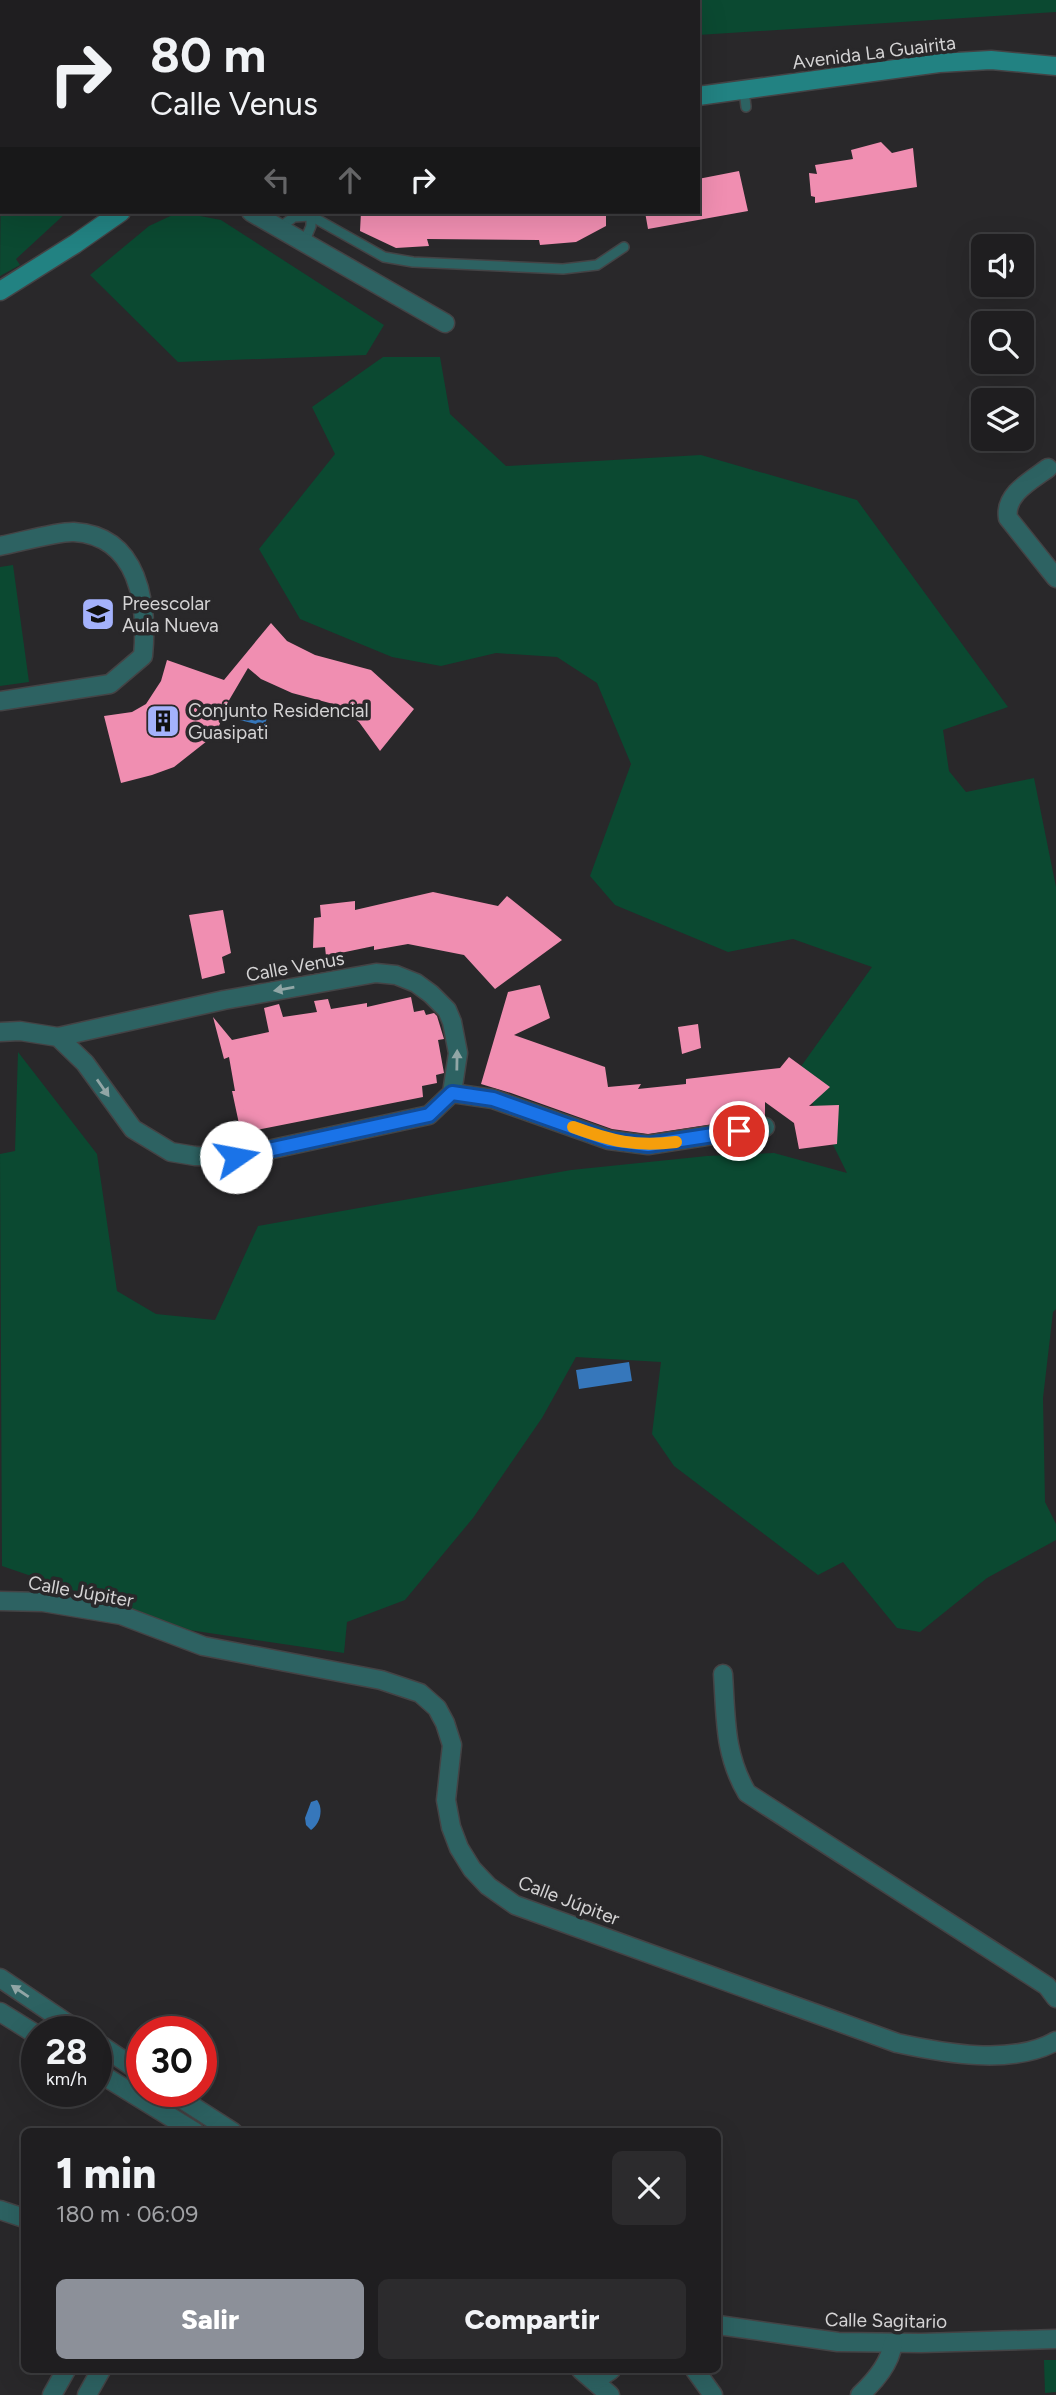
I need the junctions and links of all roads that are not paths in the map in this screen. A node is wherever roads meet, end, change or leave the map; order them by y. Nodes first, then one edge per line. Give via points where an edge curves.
1 (1056, 66) edge
2 (700, 96) edge
3 (118, 214) edge
4 (254, 214) edge
5 (311, 214) edge
6 (279, 228) junction
7 (304, 243) junction
8 (624, 247) dead end
9 (0, 290) edge
10 (445, 323) dead end
11 (1048, 468) dead end
12 (0, 546) edge
13 (1056, 578) edge
14 (0, 701) edge
15 (0, 1032) edge
16 (58, 1037) junction
17 (452, 1093) junction
18 (765, 1127) dead end
19 (0, 1601) edge
20 (723, 1674) dead end
21 (0, 1978) edge
22 (1056, 1998) edge
23 (0, 2012) edge
24 (56, 2016) edge
25 (21, 2025) edge
26 (1056, 2041) edge
27 (112, 2080) edge
28 (183, 2107) edge
29 (200, 2127) edge
30 (0, 2210) edge
31 (21, 2217) edge
32 (721, 2325) edge
33 (1056, 2339) edge
34 (892, 2343) junction
35 (64, 2373) edge
36 (98, 2373) edge
37 (697, 2373) edge
38 (588, 2375) edge
39 (52, 2395) edge
40 (87, 2395) edge
41 (610, 2395) edge
42 (713, 2395) edge
43 (860, 2395) edge

1 - 2 street, Avenida La Guairita via 991,60 939,63 745,98
3 - 9 street
4 - 6 street
5 - 6 lane via 294,217
5 - 7 lane
5 - 8 lane via 384,257 413,262 564,269 597,265
6 - 7 street
7 - 10 street
11 - 13 street via 1019,490 1006,509 1008,518
12 - 14 street via 73,532 119,549 138,584 145,637 143,656 110,684
15 - 16 street, Calle Venus
16 -> 17 street via 85,1063 133,1129 172,1152 195,1156 236,1157 429,1115
17 -> 16 street, Calle Venus via 458,1053 447,1010 416,983 396,975 376,973 278,990
17 - 18 street via 493,1099 609,1140 648,1145
19 - 26 street, Calle Júpiter via 43,1602 121,1615 203,1646 382,1680 421,1693 437,1708 452,1745 446,1800 459,1848 488,1886 515,1905 897,2043 982,2055 1015,2053
20 - 22 street via 730,1753 734,1772 747,1793 1047,1986
24 -> 21 street
23 - 25 street
27 - 29 street
28 - 29 street
30 - 31 street
32 - 34 street, Calle Sagitario via 814,2340
33 - 34 street, Calle Sagitario
34 - 43 street via 891,2356
35 - 39 street
36 - 40 street
37 - 42 street
38 - 41 street

